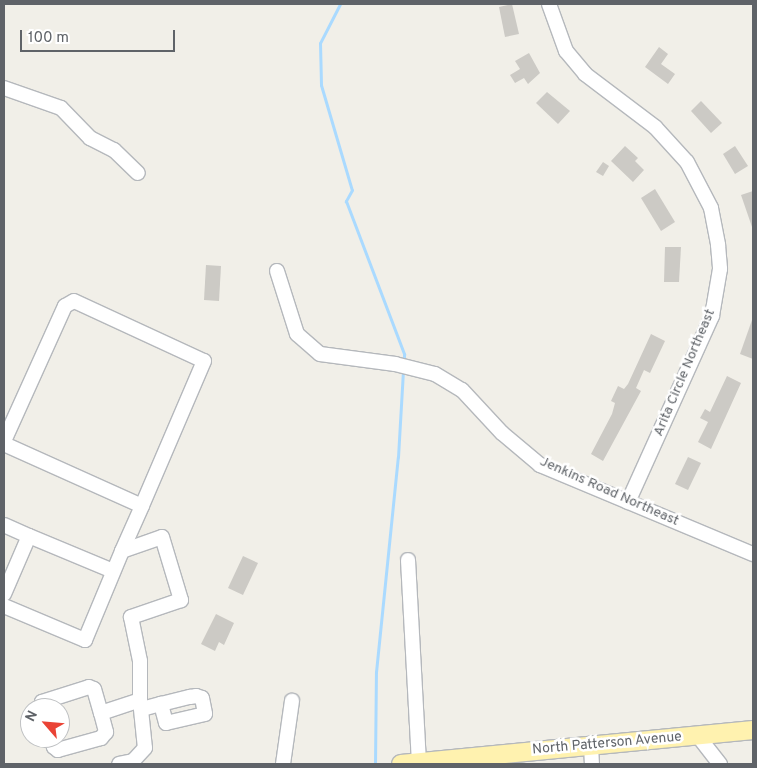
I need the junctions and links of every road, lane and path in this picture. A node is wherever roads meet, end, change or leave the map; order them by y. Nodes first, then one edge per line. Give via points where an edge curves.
1 (549, 4) edge
2 (4, 88) edge
3 (138, 173) dead end
4 (276, 271) dead end
5 (4, 443) edge
6 (628, 502) junction
7 (142, 506) junction
8 (4, 525) edge
9 (29, 536) junction
10 (122, 551) junction
11 (753, 554) edge
12 (408, 560) dead end
13 (113, 571) junction
14 (4, 594) edge
15 (4, 606) edge
16 (55, 698) edge
17 (292, 700) dead end
18 (161, 704) dead end
19 (141, 705) junction
20 (101, 713) junction
21 (753, 730) edge
22 (698, 736) junction
23 (591, 746) junction
24 (70, 747) edge
25 (481, 760) edge
26 (419, 762) junction
27 (119, 764) edge
28 (284, 764) edge
29 (401, 764) edge
30 (592, 764) edge
31 (720, 764) edge

1 - 6 street, Arita Circle Northeast via 566,51 585,74 655,127 687,162 708,201 718,245 720,269 712,316
2 - 3 street via 61,108 90,138 114,150
4 - 6 street, Jenkins Road Northeast via 297,334 320,354 395,364 435,374 462,390 502,433 540,465
5 - 7 street
5 - 7 street via 65,306 74,302 204,362
6 - 11 street, Jenkins Road Northeast
7 - 10 street
8 - 9 street
9 - 13 street
9 - 14 street
10 - 13 street
10 - 19 street via 162,537 181,600 131,618 140,661
12 - 26 street
13 - 15 street via 85,640
16 - 20 street via 89,687 94,689
17 - 28 street
18 - 19 street
19 - 20 street
19 - 27 street via 145,748 134,761
20 - 24 street via 106,732 102,738
21 - 22 main road, North Patterson Avenue
22 - 23 main road, North Patterson Avenue
22 - 31 street
23 - 25 main road, North Patterson Avenue
23 - 30 street
25 - 26 main road, North Patterson Avenue
26 - 29 main road, North Patterson Avenue

